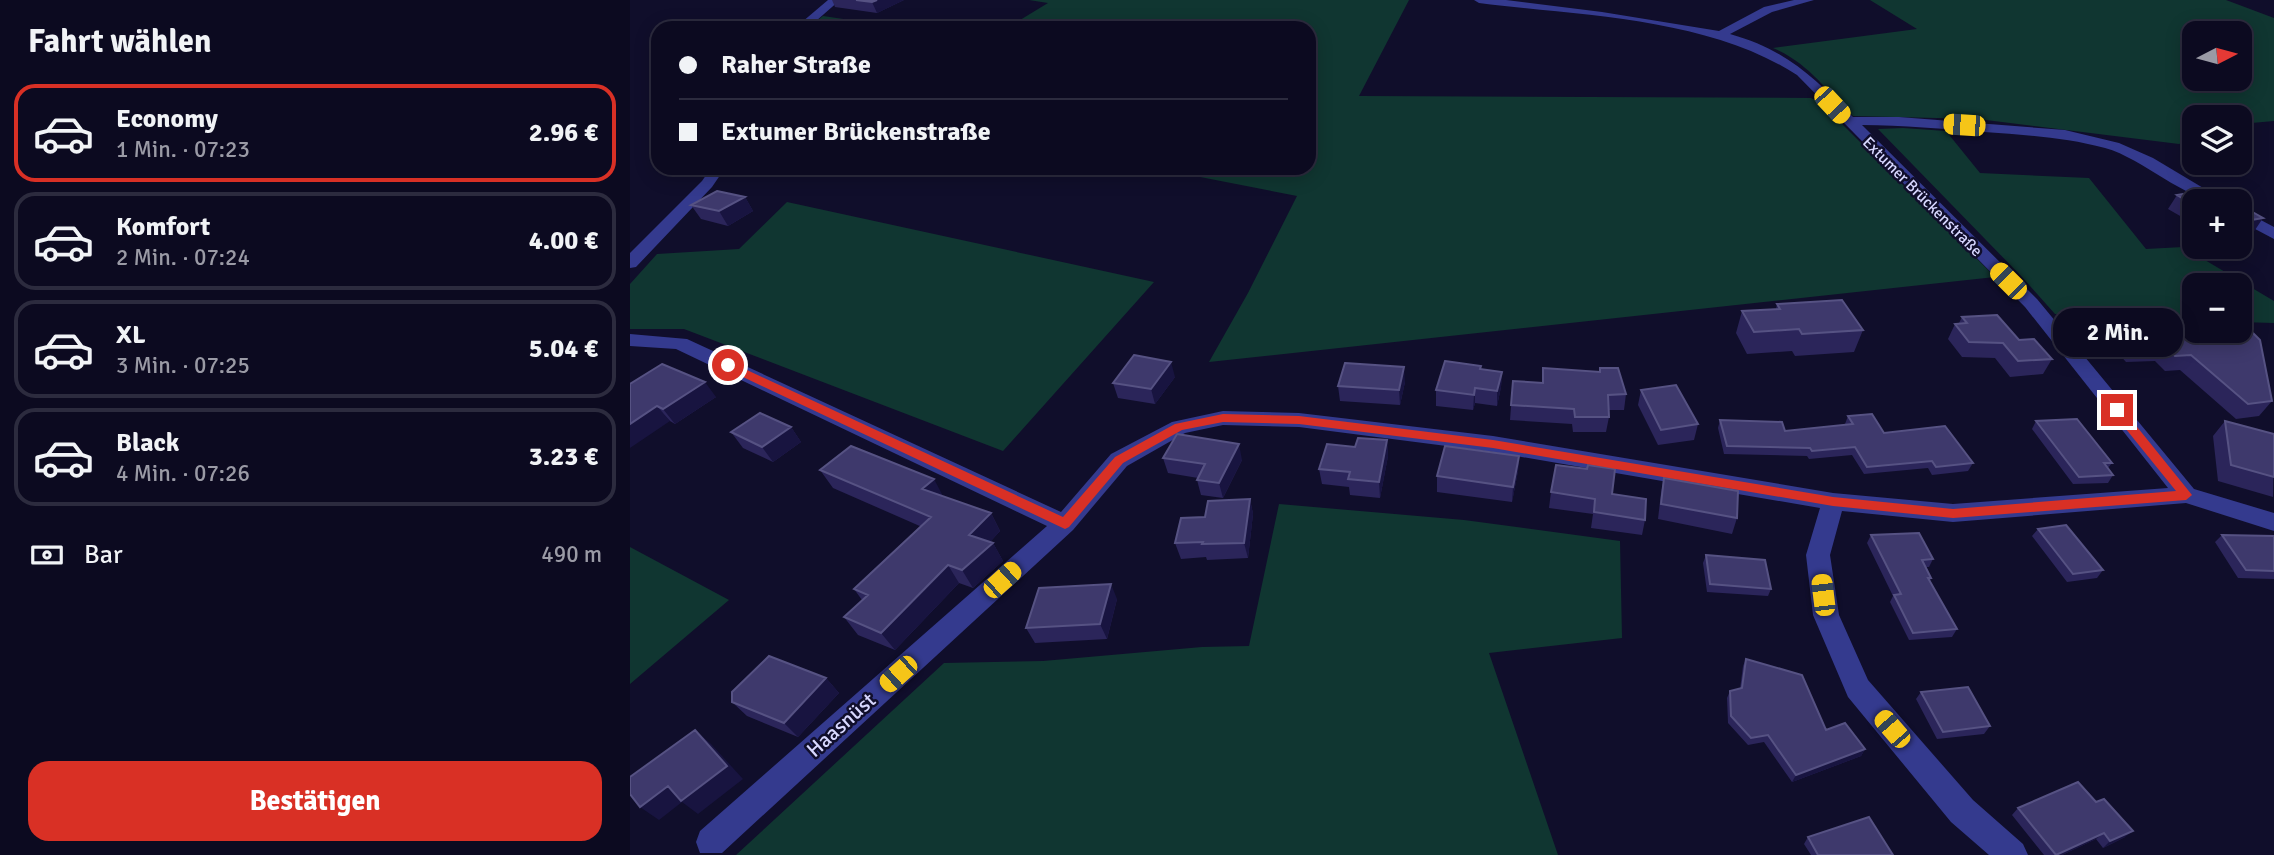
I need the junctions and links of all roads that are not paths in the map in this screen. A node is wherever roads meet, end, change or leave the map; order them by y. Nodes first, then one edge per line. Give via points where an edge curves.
1 (835, 0) edge
2 (1479, 0) edge
3 (1809, 0) edge
4 (810, 21) edge
5 (1722, 34) junction
6 (1848, 121) junction
7 (713, 175) edge
8 (2195, 189) edge
9 (2252, 221) edge
10 (2274, 234) edge
11 (630, 263) edge
12 (630, 340) edge
13 (2186, 495) junction
14 (1833, 502) junction
15 (2274, 522) edge
16 (1065, 524) junction
17 (712, 842) dead end
18 (2012, 855) edge

1 - 4 street
2 - 5 street, Extumer Brückenstraße
3 - 5 street via 1768,9
5 - 6 street, Extumer Brückenstraße via 1788,63
6 - 8 street via 2065,134 2125,151
6 - 13 street, Extumer Brückenstraße via 2031,303
7 - 11 street
9 - 10 street
12 - 16 street via 680,343
13 - 14 street, Haasnüst via 1953,513
13 - 15 street
14 - 16 street, Haasnüst via 1493,444 1299,420 1223,418 1179,427 1119,460
14 - 18 street via 1818,555 1824,603 1857,688 1962,811
16 - 17 street, Haasnüst

